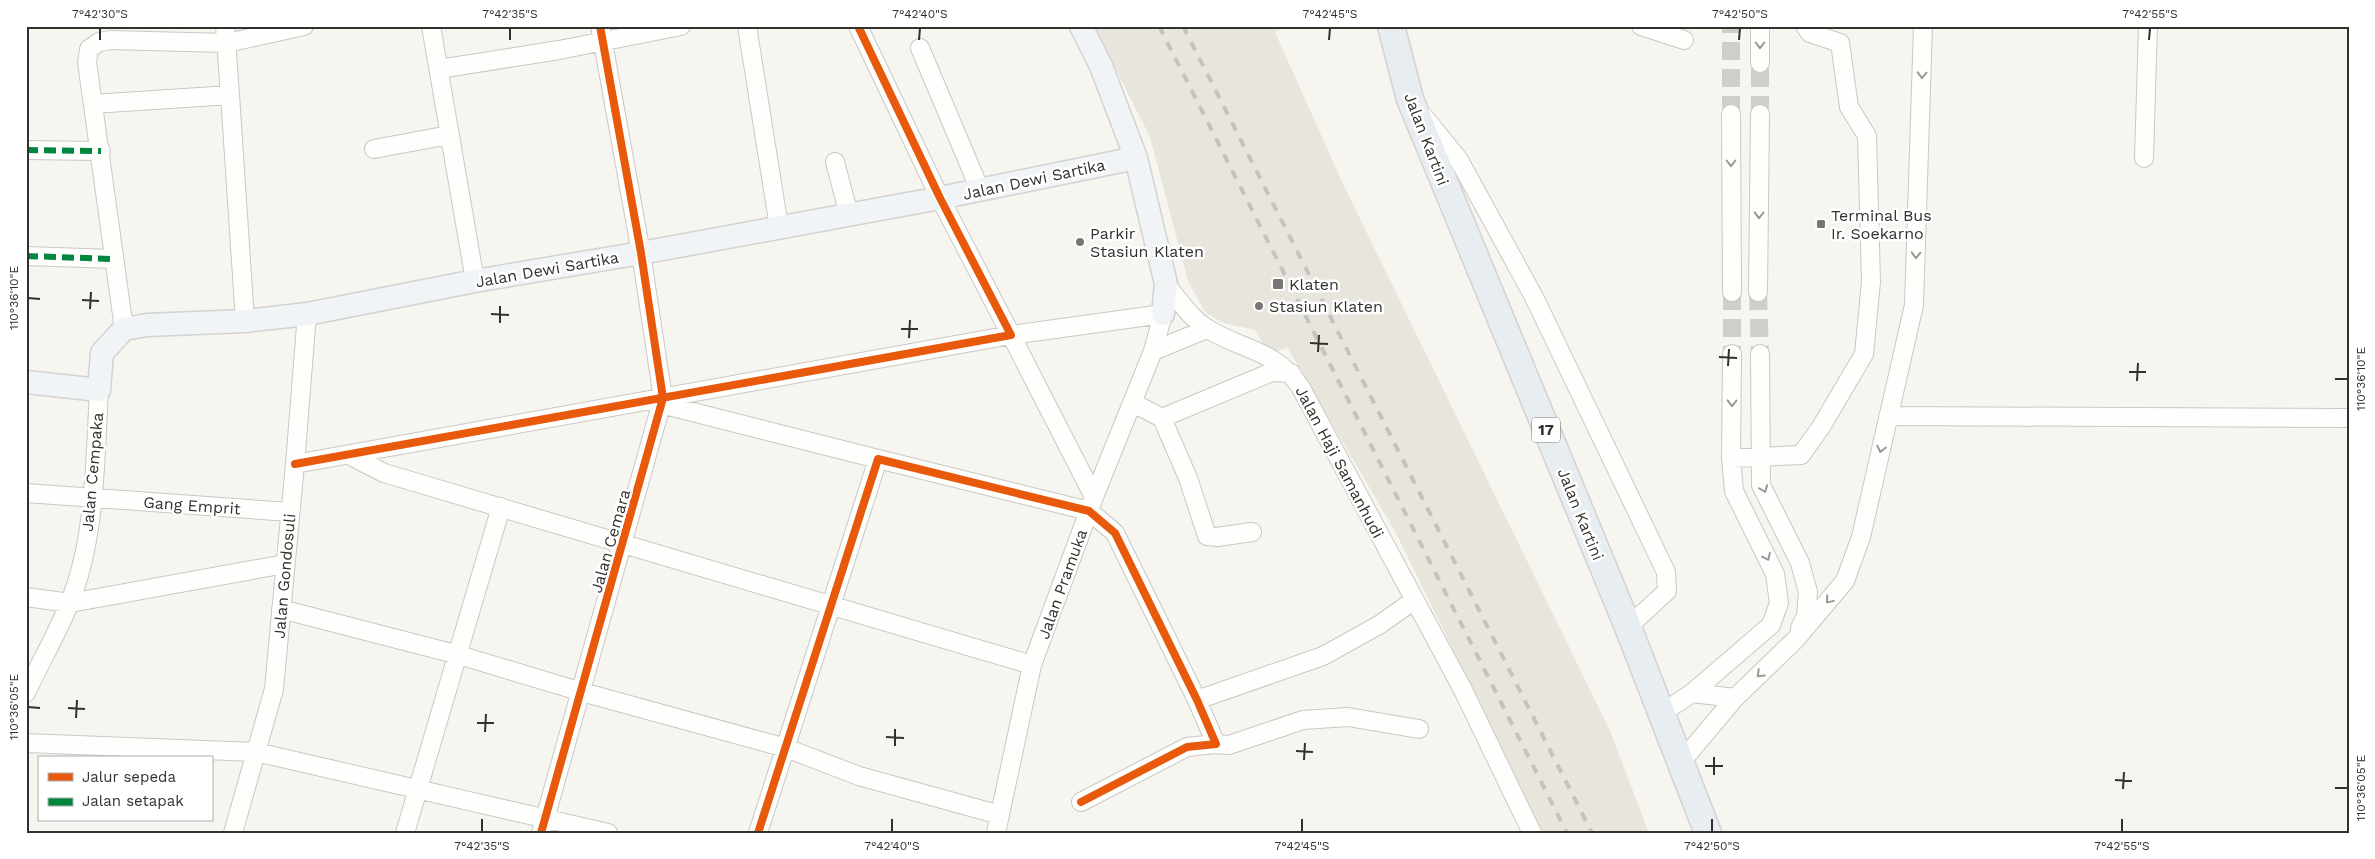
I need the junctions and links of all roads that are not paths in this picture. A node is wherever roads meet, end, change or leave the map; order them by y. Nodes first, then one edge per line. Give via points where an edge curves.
1 (304, 26) edge
2 (431, 26) edge
3 (681, 26) edge
4 (747, 26) edge
5 (858, 26) edge
6 (1081, 26) edge
7 (1391, 26) edge
8 (1641, 26) edge
9 (1760, 26) edge
10 (1805, 26) edge
11 (1923, 26) edge
12 (2148, 26) edge
13 (226, 34) edge
14 (601, 34) edge
15 (1684, 40) dead end
16 (920, 48) dead end
17 (1760, 63) tunnel mouth
18 (439, 69) junction
19 (230, 95) junction
20 (1410, 99) junction
21 (93, 104) junction
22 (1731, 114) tunnel mouth
23 (1760, 114) tunnel mouth
24 (450, 135) junction
25 (374, 149) dead end
26 (26, 150) edge
27 (101, 151) junction
28 (1136, 158) junction
29 (2144, 158) dead end
30 (835, 162) dead end
31 (980, 190) junction
32 (940, 198) junction
33 (849, 215) junction
34 (779, 227) junction
35 (641, 253) junction
36 (26, 256) edge
37 (113, 259) junction
38 (475, 281) junction
39 (1166, 284) junction
40 (1732, 292) tunnel mouth
41 (1758, 292) tunnel mouth
42 (306, 314) junction
43 (1162, 314) junction
44 (245, 321) junction
45 (124, 329) junction
46 (1207, 329) junction
47 (1011, 334) junction
48 (1153, 351) junction
49 (1732, 354) tunnel mouth
50 (1760, 354) tunnel mouth
51 (1291, 373) junction
52 (26, 382) edge
53 (99, 390) junction
54 (662, 401) junction
55 (1133, 403) junction
56 (1888, 416) junction
57 (1162, 418) junction
58 (2349, 418) edge
59 (349, 455) junction
60 (1760, 457) junction
61 (1731, 458) junction
62 (878, 459) junction
63 (295, 464) junction
64 (26, 493) edge
65 (93, 499) junction
66 (1092, 504) junction
67 (501, 507) junction
68 (290, 512) junction
69 (1252, 532) dead end
70 (624, 543) junction
71 (286, 564) junction
72 (26, 597) edge
73 (1413, 601) junction
74 (70, 603) junction
75 (832, 604) junction
76 (281, 609) junction
77 (1628, 627) junction
78 (1795, 640) junction
79 (459, 655) junction
80 (1032, 665) junction
81 (582, 692) junction
82 (26, 693) edge
83 (1692, 693) junction
84 (1735, 698) junction
85 (1197, 700) junction
86 (1662, 713) junction
87 (1419, 729) dead end
88 (26, 743) edge
89 (1216, 744) junction
90 (786, 748) junction
91 (256, 752) junction
92 (1682, 761) junction
93 (417, 790) junction
94 (1081, 802) dead end
95 (1000, 815) junction
96 (542, 826) edge
97 (233, 833) edge
98 (405, 833) edge
99 (608, 833) edge
100 (758, 833) edge
101 (996, 833) edge
102 (1532, 833) edge
103 (1708, 833) edge

1 - 13 street
2 - 18 street
3 - 14 street
4 - 34 street
5 - 32 street
6 - 28 main road, Jalan Haji Samanhudi via 1101,66
7 - 20 highway, Jalan Kartini / 17
8 - 15 street
9 -> 17 street
10 - 60 street via 1810,33 1840,43 1849,107 1867,136 1871,282 1864,354 1801,455
11 -> 56 street via 1914,304
12 - 29 street
13 - 19 street
13 - 21 street via 111,40 92,45 88,49 87,62
14 - 18 street
14 - 35 street, Jalan Cemara
16 - 31 street
18 - 24 street
19 - 21 street
19 - 44 street
20 - 77 highway, Jalan Kartini / 17
20 - 77 street via 1459,160 1529,288 1666,572 1667,591
21 - 27 street
22 -> 40 street
23 -> 41 street
24 - 25 street
24 - 38 street
26 - 27 street
27 - 37 street
28 - 31 main road, Jalan Dewi Sartika
28 - 39 main road, Jalan Haji Samanhudi
30 - 33 street
31 - 32 main road, Jalan Dewi Sartika
32 - 33 main road, Jalan Dewi Sartika
32 - 47 street
33 - 34 main road, Jalan Dewi Sartika
34 - 35 main road, Jalan Dewi Sartika
35 - 38 main road, Jalan Dewi Sartika
35 - 54 street, Jalan Cemara
36 - 37 street
37 - 45 street
38 - 42 main road, Jalan Dewi Sartika
39 - 43 main road, Jalan Haji Samanhudi
39 - 46 street, Jalan Haji Samanhudi
42 - 44 main road, Jalan Dewi Sartika
42 - 63 street, Jalan Gondosuli
43 - 47 street
43 - 48 street, Jalan Pramuka
44 - 45 main road, Jalan Dewi Sartika
45 - 53 main road via 102,353
46 - 48 street
46 - 51 street, Jalan Haji Samanhudi via 1259,351
47 - 54 street
47 - 66 street
48 - 55 street, Jalan Pramuka
49 -> 61 street
50 - 60 street
51 - 57 street via 1272,372
51 - 73 street, Jalan Haji Samanhudi
52 - 53 main road
53 - 65 street, Jalan Cempaka
54 - 59 street
54 - 62 street
54 - 70 street, Jalan Cemara
55 - 57 street
55 - 66 street, Jalan Pramuka
56 - 58 street
56 -> 78 street via 1861,537 1845,581
57 - 69 street via 1188,478 1207,536
59 - 63 street
59 - 67 street via 384,473
60 - 61 street
60 -> 78 street via 1761,485 1800,563 1808,592 1806,616
61 -> 83 street via 1734,491 1775,574 1779,603 1771,624
62 - 66 street
62 - 75 street
63 - 68 street, Jalan Gondosuli
64 - 65 street, Gang Emprit
65 - 68 street, Gang Emprit
65 - 74 street, Jalan Cempaka via 85,549
66 - 80 street, Jalan Pramuka
66 - 85 street via 1115,533
67 - 70 street
67 - 79 street
68 - 71 street, Jalan Gondosuli
70 - 75 street
70 - 81 street, Jalan Cemara
71 - 74 street
71 - 76 street, Jalan Gondosuli
72 - 74 street
73 - 85 street via 1379,625 1324,656
73 - 102 street, Jalan Haji Samanhudi via 1463,690
74 - 82 street, Jalan Cempaka
75 - 80 street
75 - 90 street
76 - 79 street
76 - 91 street, Jalan Gondosuli via 274,689
77 - 86 highway, Jalan Kartini / 17
78 -> 84 street
79 - 81 street
79 - 93 street
80 - 95 street, Jalan Pramuka
81 - 90 street
81 - 96 street, Jalan Cemara
83 - 84 street
83 - 86 street
84 - 92 street
85 - 89 street
86 - 92 highway, Jalan Kartini / 17
87 - 89 street via 1348,717 1303,720 1229,745
88 - 91 street
89 - 94 street via 1187,747
90 - 95 street via 859,776
90 - 100 street
91 - 93 street
91 - 97 street, Jalan Gondosuli
92 - 103 highway, Jalan Kartini / 17
93 - 96 street
93 - 98 street
95 - 101 street, Jalan Pramuka
96 - 99 street

